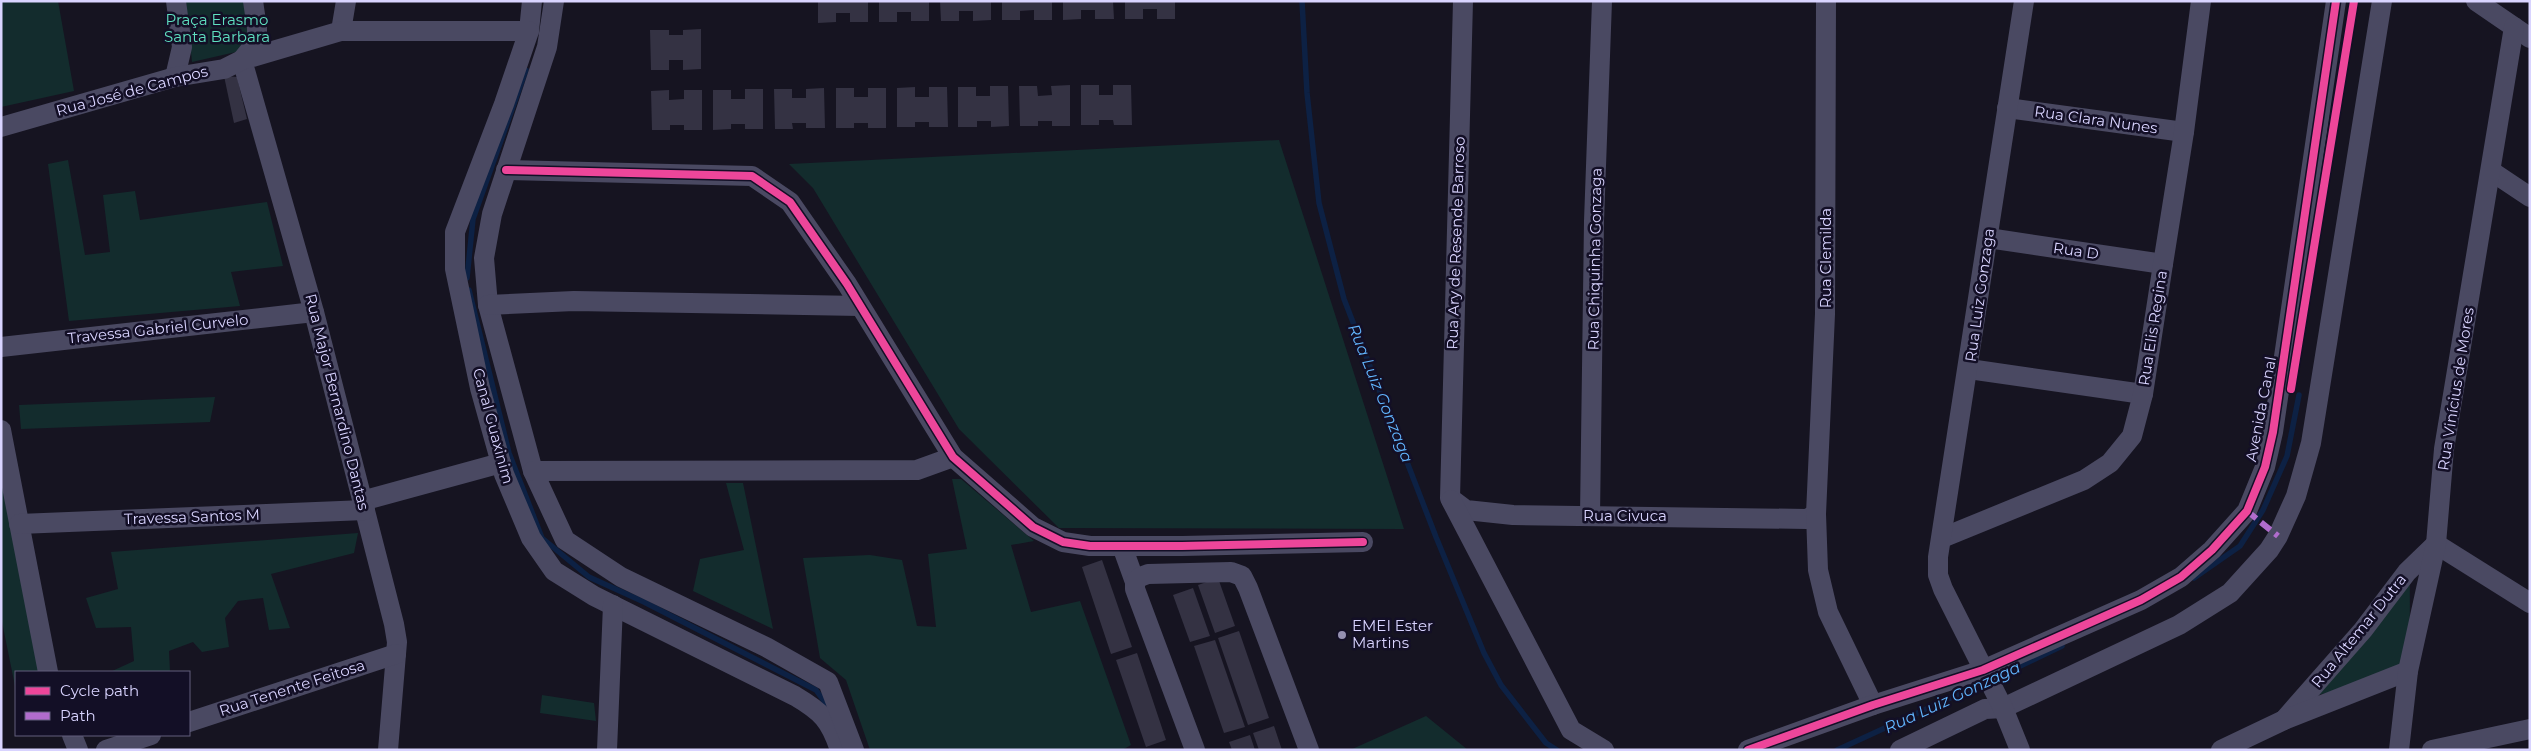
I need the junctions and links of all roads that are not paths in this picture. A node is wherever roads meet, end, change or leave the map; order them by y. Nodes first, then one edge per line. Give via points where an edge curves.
1 (176, 1) edge
2 (253, 1) edge
3 (346, 1) edge
4 (532, 1) edge
5 (554, 1) edge
6 (1463, 1) edge
7 (1602, 1) edge
8 (1826, 1) edge
9 (2024, 1) edge
10 (2336, 1) edge
11 (2382, 1) edge
12 (2476, 1) edge
13 (2196, 2) edge
14 (529, 30) junction
15 (341, 31) junction
16 (2522, 32) edge
17 (242, 60) junction
18 (176, 77) junction
19 (2007, 108) junction
20 (1, 127) edge
21 (2184, 132) junction
22 (506, 170) junction
23 (2491, 171) junction
24 (2530, 197) edge
25 (1988, 238) junction
26 (2163, 264) junction
27 (488, 305) junction
28 (860, 306) junction
29 (314, 312) junction
30 (1, 347) edge
31 (1969, 369) junction
32 (2143, 394) junction
33 (1, 430) edge
34 (953, 457) junction
35 (501, 463) junction
36 (533, 471) junction
37 (1449, 492) junction
38 (363, 505) junction
39 (1816, 514) junction
40 (1590, 516) junction
41 (20, 524) junction
42 (1942, 538) junction
43 (1363, 542) dead end
44 (2436, 544) junction
45 (1236, 545) junction
46 (1122, 546) junction
47 (1242, 576) junction
48 (1135, 582) junction
49 (2530, 603) edge
50 (613, 605) junction
51 (396, 654) junction
52 (48, 671) edge
53 (2408, 671) junction
54 (1985, 673) junction
55 (2000, 703) junction
56 (1873, 705) junction
57 (2284, 720) junction
58 (190, 722) edge
59 (2530, 730) edge
60 (72, 736) edge
61 (148, 736) edge
62 (1903, 749) edge
63 (78, 750) edge
64 (106, 750) edge
65 (388, 750) edge
66 (607, 750) edge
67 (840, 750) edge
68 (854, 750) edge
69 (1195, 750) edge
70 (1309, 750) edge
71 (1604, 750) edge
72 (1748, 750) edge
73 (2020, 750) edge
74 (2221, 750) edge
75 (2399, 750) edge
76 (2432, 750) edge

1 - 18 street via 182,47
2 - 17 street via 257,41
3 - 15 street
4 - 14 street, Canal Guaxinim
5 - 22 street via 546,47
6 - 37 street, Rua Ary de Resende Barroso
7 - 40 street, Rua Chiquinha Gonzaga via 1594,221
8 - 39 street, Rua Clemilda via 1825,314
9 - 19 street, Rua Luiz Gonzaga
10 - 54 street, Avenida Canal via 2273,432 2247,511 2212,550 2181,577 2141,600
11 - 55 street via 2311,443 2296,496 2278,536 2230,593 2179,625
12 - 16 street
13 - 21 street, Rua Elis Regina
14 - 15 street, Rua José de Campos
14 - 35 street, Canal Guaxinim via 455,232 455,269 480,388
15 - 17 street, Rua José de Campos
16 - 23 street, Rua Vinícius de Mores
17 - 18 street, Rua José de Campos via 224,69
17 - 29 street, Rua Major Bernardino Dantas
18 - 20 street, Rua José de Campos
19 - 21 street, Rua Clara Nunes
19 - 25 street, Rua Luiz Gonzaga
21 - 26 street, Rua Elis Regina
22 - 27 street via 492,214 484,258
22 - 28 street via 752,176 790,202
23 - 24 street
23 - 44 street, Rua Vinícius de Mores via 2444,449
25 - 26 street, Rua D
25 - 31 street, Rua Luiz Gonzaga
26 - 32 street, Rua Elis Regina
27 - 28 street via 574,301
27 - 36 street
28 - 34 street
29 - 30 street, Travessa Gabriel Curvelo
29 - 38 street, Rua Major Bernardino Dantas
31 - 32 street
31 - 42 street, Rua Luiz Gonzaga
32 - 42 street, Rua Elis Regina via 2132,436 2110,463 2084,480
33 - 41 street
34 - 36 street via 917,470
34 - 46 street via 1033,527 1063,542
35 - 38 street, Travessa Santos M
35 - 50 street, Canal Guaxinim via 531,538 554,571
36 - 68 street via 565,540 621,577 766,647 828,682
37 - 40 street, Rua Civuca via 1466,510 1513,515
37 - 71 street via 1571,730
38 - 41 street, Travessa Santos M
38 - 51 street, Rua Major Bernardino Dantas via 394,624
39 - 40 street, Rua Civuca via 1807,519
39 - 56 street, Rua Clemilda via 1818,570 1828,612
41 - 52 street
42 - 54 street, Rua Luiz Gonzaga via 1938,575
43 - 45 street
44 - 49 street
44 - 53 street, Rua Vinícius de Mores
44 - 57 street, Rua Altemar Dutra via 2407,572 2363,630
45 - 46 street
45 - 47 street
46 - 48 street
47 - 48 street via 1231,572 1148,574
47 - 70 street
48 - 69 street
50 - 66 street
50 - 67 street, Canal Guaxinim via 819,710 834,732
51 - 58 street, Rua Tenente Feitosa
51 - 65 street, Rua Major Bernardino Dantas
53 - 57 street, Rua Altemar Dutra
53 - 75 street, Rua Vinícius de Mores
54 - 55 street, Rua Luiz Gonzaga
54 - 56 street, Avenida Canal
55 - 62 street
55 - 73 street, Rua Luiz Gonzaga
56 - 72 street, Avenida Canal
57 - 74 street, Rua Altemar Dutra
59 - 76 street
60 - 63 street
61 - 64 street

